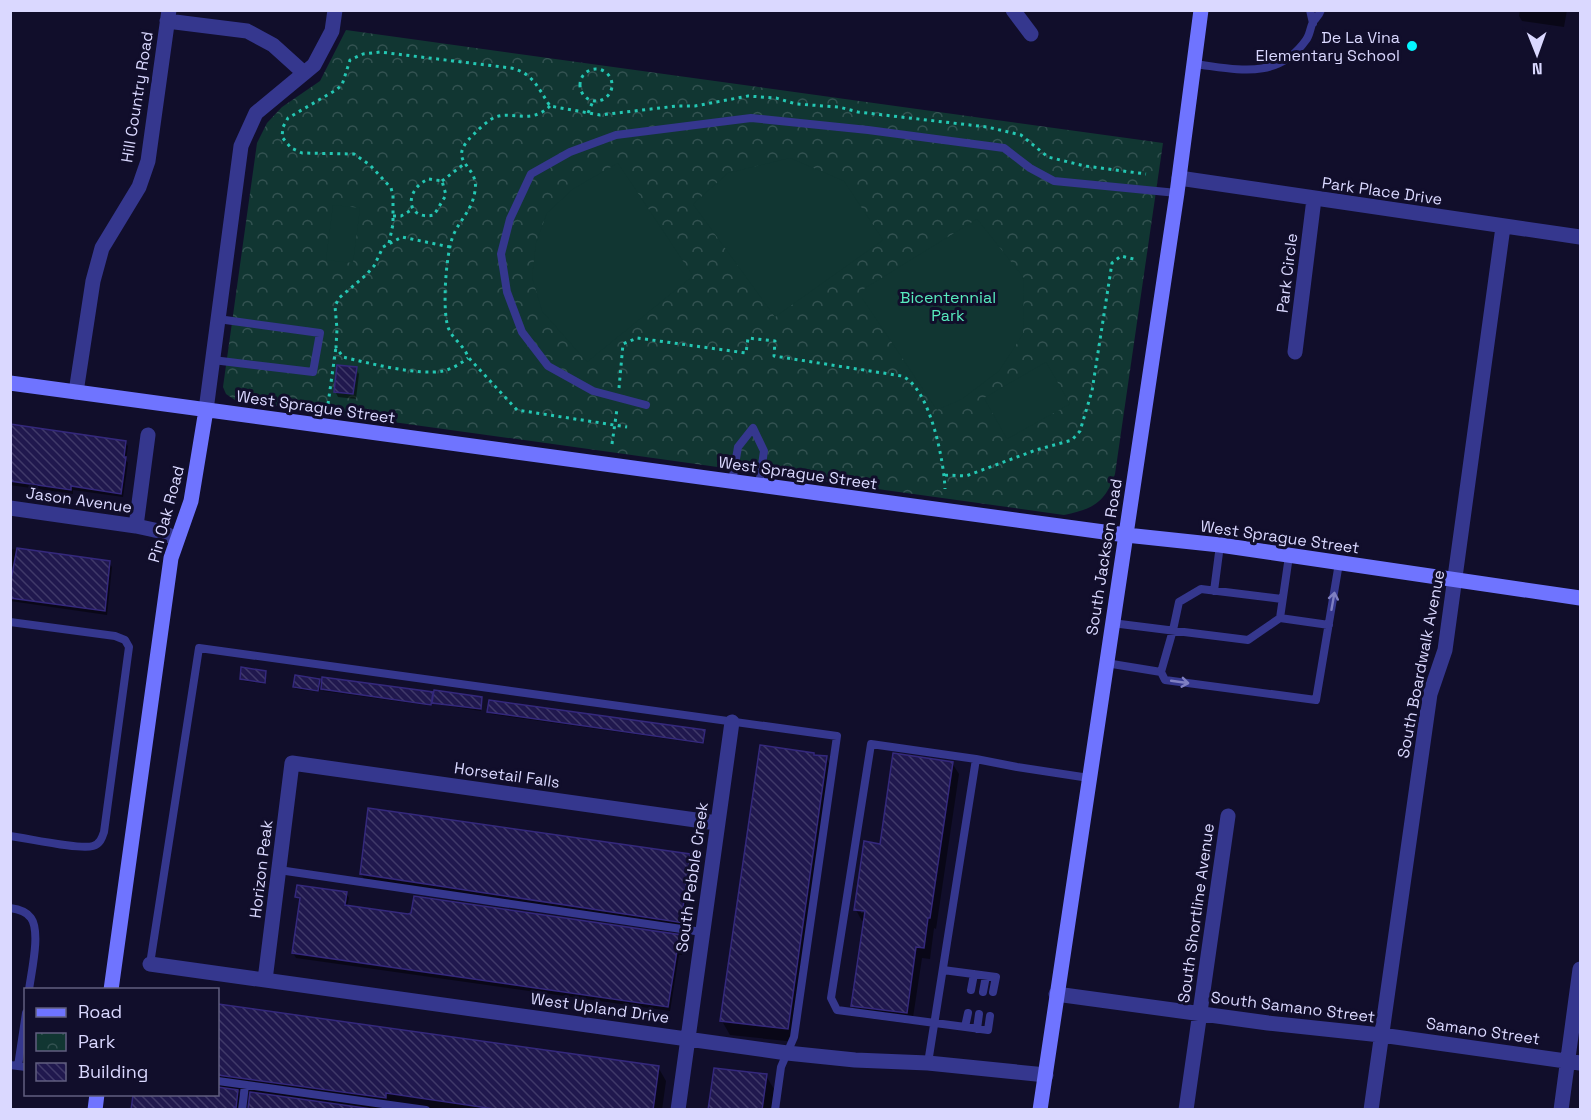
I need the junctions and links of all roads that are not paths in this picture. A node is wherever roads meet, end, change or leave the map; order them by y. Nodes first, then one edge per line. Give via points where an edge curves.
1 (335, 10) edge
2 (1013, 10) edge
3 (1201, 10) edge
4 (1310, 10) edge
5 (1321, 10) edge
6 (168, 16) edge
7 (1313, 23) junction
8 (1031, 34) dead end
9 (1194, 64) junction
10 (304, 73) junction
11 (1178, 186) junction
12 (1314, 199) junction
13 (1503, 227) junction
14 (1581, 237) edge
15 (218, 319) junction
16 (1295, 352) dead end
17 (213, 360) junction
18 (10, 383) edge
19 (76, 392) junction
20 (646, 405) dead end
21 (206, 410) junction
22 (148, 435) dead end
23 (732, 482) junction
24 (759, 485) junction
25 (10, 508) edge
26 (136, 526) junction
27 (1126, 535) junction
28 (177, 538) junction
29 (1220, 545) junction
30 (1289, 556) junction
31 (1339, 563) junction
32 (1456, 580) junction
33 (1214, 591) junction
34 (1581, 598) edge
35 (1282, 599) junction
36 (1280, 618) junction
37 (10, 622) edge
38 (1112, 623) junction
39 (1329, 625) junction
40 (1173, 630) junction
41 (1106, 663) junction
42 (1161, 672) junction
43 (732, 722) junction
44 (976, 759) junction
45 (292, 763) joint
46 (1089, 778) junction
47 (1228, 816) dead end
48 (717, 824) junction
49 (10, 836) edge
50 (279, 870) junction
51 (10, 908) edge
52 (702, 932) junction
53 (150, 964) joint
54 (1581, 969) edge
55 (943, 970) junction
56 (974, 974) junction
57 (986, 976) junction
58 (265, 980) junction
59 (29, 988) edge
60 (111, 988) edge
61 (971, 990) dead end
62 (983, 992) dead end
63 (993, 992) dead end
64 (1056, 994) junction
65 (968, 1013) dead end
66 (979, 1014) dead end
67 (1200, 1014) junction
68 (990, 1016) dead end
69 (934, 1023) junction
70 (24, 1026) edge
71 (965, 1027) junction
72 (976, 1029) junction
73 (1382, 1035) junction
74 (687, 1038) junction
75 (787, 1053) junction
76 (1574, 1062) edge
77 (928, 1063) junction
78 (18, 1066) edge
79 (1046, 1075) junction
80 (219, 1081) edge
81 (245, 1085) junction
82 (242, 1110) edge
83 (426, 1110) edge
84 (678, 1110) edge
85 (775, 1110) edge
86 (1040, 1110) edge
87 (1186, 1110) edge
88 (1371, 1110) edge
89 (1561, 1110) edge

1 - 10 street, Pin Oak Road via 332,31 314,65
2 - 8 street
3 - 9 street, South Jackson Road
4 - 7 lane
5 - 7 lane
6 - 10 street via 247,31 273,45
6 - 19 street, Hill Country Road via 148,162 139,187 102,248
7 - 9 lane via 1308,39 1278,65 1251,70
9 - 11 street, South Jackson Road
10 - 15 street, Pin Oak Road via 256,113 241,146
11 - 12 street, Park Place Drive
11 - 20 lane via 1054,181 1004,148 751,118 616,135 570,152 531,174 510,219 501,254 507,292 522,332 548,366 593,391
11 - 27 street, South Jackson Road
12 - 13 street, Park Place Drive
12 - 16 street, Park Circle
13 - 14 street, Park Place Drive
13 - 32 street, South Boardwalk Avenue
15 - 17 street, Pin Oak Road
15 - 17 lane via 320,333 313,372
17 - 21 street, Pin Oak Road
18 - 19 street, West Sprague Street
19 - 21 street, West Sprague Street
21 - 23 street, West Sprague Street
21 - 28 street, Pin Oak Road via 191,501
22 - 26 street
23 - 24 street, West Sprague Street
23 - 24 lane via 738,447 753,428 764,451
24 - 27 street, West Sprague Street
25 - 26 street, Jason Avenue
26 - 28 street, Jason Avenue
27 - 29 street, West Sprague Street
27 - 38 street, South Jackson Road
28 - 60 street, Pin Oak Road via 171,558
29 - 30 street, West Sprague Street
29 - 33 lane
30 - 31 street, West Sprague Street
30 - 35 lane
31 - 32 street, West Sprague Street
39 -> 31 lane
32 - 34 street, West Sprague Street
32 - 73 street, South Boardwalk Avenue via 1445,650 1430,694
33 - 35 lane
33 - 40 lane via 1201,589 1179,602
35 - 36 lane
36 - 39 lane
36 - 40 lane via 1248,640
37 - 49 lane via 115,636 129,647 101,841 94,846 79,846
38 - 40 lane
38 - 41 street, South Jackson Road
42 -> 39 lane via 1165,680 1316,700
40 - 42 lane
41 - 42 lane
41 - 46 street, South Jackson Road
43 - 48 street, South Pebble Creek
43 - 53 lane via 199,648
43 - 75 lane via 837,736 794,1037
44 - 46 lane
44 - 55 lane
44 - 69 lane via 871,744 856,836 831,998 837,1010
45 - 48 street, Horsetail Falls
45 - 50 street, Horizon Peak
46 - 64 street, South Jackson Road
47 - 67 street, South Shortline Avenue
48 - 52 street, South Pebble Creek
50 - 52 lane
50 - 58 street, Horizon Peak
51 - 59 lane via 31,917 35,926
52 - 74 street, South Pebble Creek
53 - 58 street, West Upland Drive
54 - 76 street
55 - 56 lane
55 - 69 lane
56 - 57 lane
56 - 61 lane
57 - 62 lane
57 - 63 lane via 996,977
58 - 74 street, West Upland Drive
64 - 67 street, South Samano Street
64 - 79 street, South Jackson Road
65 - 71 lane
66 - 72 lane
67 - 73 street, South Samano Street
67 - 87 street, South Shortline Avenue
68 - 72 lane via 988,1030
69 - 71 lane
69 - 77 lane
70 - 78 lane
71 - 72 lane
73 - 76 street, Samano Street
73 - 88 street, South Boardwalk Avenue
74 - 75 street, West Upland Drive
74 - 84 street, South Pebble Creek
75 - 77 street, West Upland Drive
75 - 85 lane
76 - 89 street
77 - 79 street, West Upland Drive
79 - 86 street, South Jackson Road
80 - 81 lane
81 - 82 lane
81 - 83 lane

